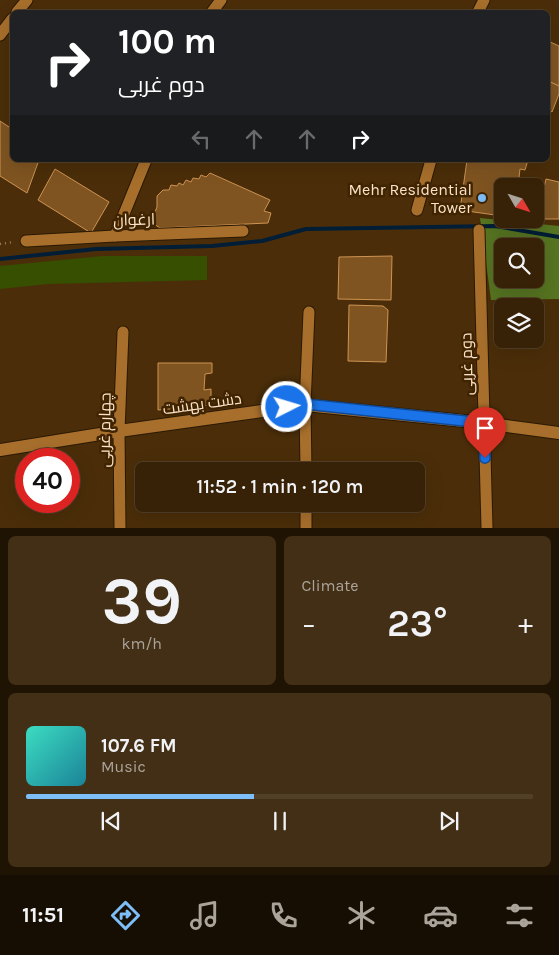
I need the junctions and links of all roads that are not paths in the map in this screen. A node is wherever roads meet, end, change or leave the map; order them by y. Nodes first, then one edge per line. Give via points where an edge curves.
1 (27, 0) edge
2 (19, 10) edge
3 (10, 22) edge
4 (0, 35) edge
5 (145, 162) edge
6 (430, 162) edge
7 (417, 210) dead end
8 (479, 230) dead end
9 (243, 231) dead end
10 (115, 236) junction
11 (26, 241) dead end
12 (309, 312) dead end
13 (122, 332) dead end
14 (305, 404) junction
15 (484, 423) junction
16 (119, 431) junction
17 (559, 434) edge
18 (0, 450) edge
19 (306, 462) edge
20 (306, 512) edge
21 (120, 528) edge
22 (306, 528) edge
23 (487, 528) edge

1 - 2 street
3 - 4 street
5 - 10 street
6 - 7 street
8 - 15 street, دوم غربی
9 - 10 street, ارغوان
10 - 11 street, ارغوان
12 - 14 street
13 - 16 street, چهارم غربی
14 - 15 street, دشت بهشت
14 - 16 street, دشت بهشت
14 - 19 street
15 - 17 street, دشت بهشت
15 - 23 street, دوم غربی
16 - 18 street, دشت بهشت
16 - 21 street, چهارم غربی
20 - 22 street

